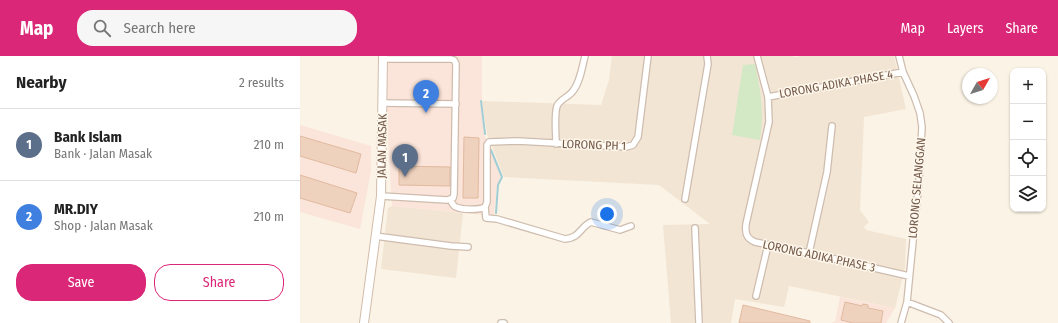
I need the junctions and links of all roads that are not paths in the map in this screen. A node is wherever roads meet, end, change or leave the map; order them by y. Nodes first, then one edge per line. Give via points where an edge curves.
1 (585, 56) edge
2 (648, 56) edge
3 (708, 56) edge
4 (757, 56) edge
5 (899, 56) edge
6 (383, 58) edge
7 (904, 72) junction
8 (768, 97) junction
9 (382, 103) junction
10 (456, 104) junction
11 (832, 126) dead end
12 (556, 144) junction
13 (380, 196) junction
14 (685, 199) dead end
15 (450, 200) junction
16 (486, 207) junction
17 (631, 226) dead end
18 (695, 228) dead end
19 (375, 236) junction
20 (768, 245) junction
21 (468, 246) dead end
22 (809, 253) junction
23 (909, 276) junction
24 (756, 296) dead end
25 (907, 302) junction
26 (364, 323) edge
27 (501, 323) edge
28 (504, 323) edge
29 (699, 323) edge
30 (901, 323) edge
31 (949, 323) edge

1 - 12 street via 576,87 557,106
2 - 12 street, LORONG PH 1 via 638,137 634,144 626,147
3 - 14 street
4 - 8 street, LORONG ADIKA PHASE 3
5 - 7 street, LORONG SELANGGAN
6 - 9 street, JALAN MASAK
6 - 10 street via 451,58 456,64
7 - 8 street, LORONG ADIKA PHASE 4
7 - 23 street, LORONG SELANGGAN via 920,113 922,127
8 - 20 street, LORONG ADIKA PHASE 3 via 768,122 746,230 749,239
9 - 10 street
9 - 13 street, JALAN MASAK
10 - 15 street via 454,194
11 - 22 street via 827,172
12 - 16 street, LORONG PH 1 via 518,141 488,143
13 - 15 street
13 - 19 street, JALAN MASAK
15 - 16 street via 459,208
16 - 17 street via 486,218 565,239 577,235 591,222 620,230
18 - 29 street
19 - 21 street
19 - 26 street, JALAN MASAK
20 - 22 street, LORONG ADIKA PHASE 3
20 - 24 street
22 - 23 street, LORONG ADIKA PHASE 3
23 - 25 street, LORONG SELANGGAN
25 - 30 street, LORONG SELANGGAN
25 - 31 street via 941,315
27 - 28 street

